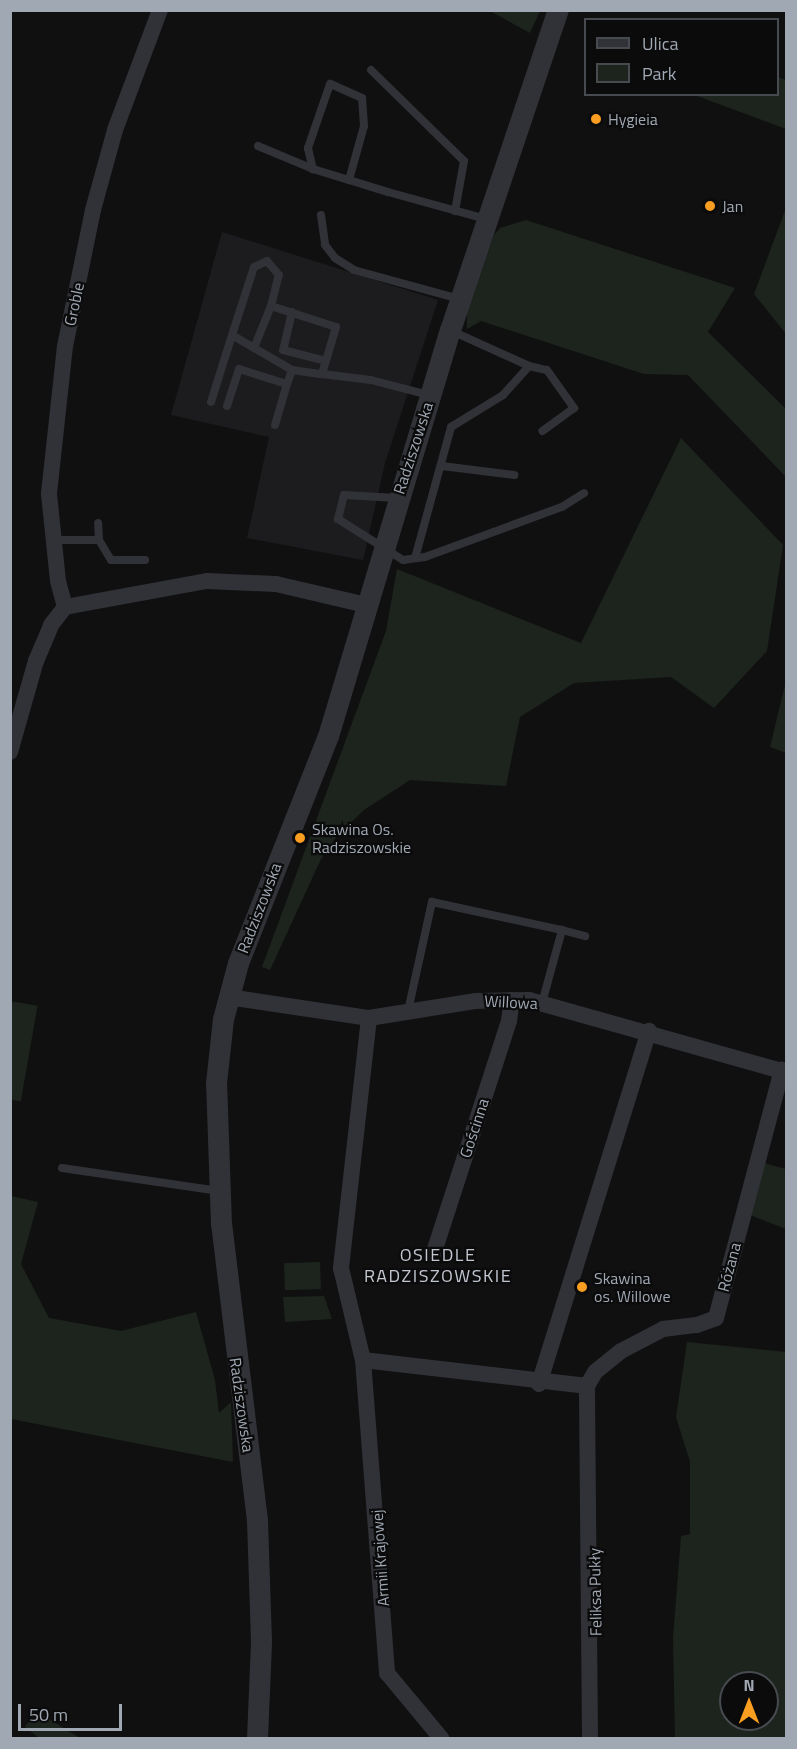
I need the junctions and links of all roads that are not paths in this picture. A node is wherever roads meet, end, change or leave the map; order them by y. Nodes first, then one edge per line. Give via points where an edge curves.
1 (160, 10) edge
2 (558, 10) edge
3 (371, 70) dead end
4 (258, 146) dead end
5 (313, 169) junction
6 (349, 180) junction
7 (455, 211) junction
8 (321, 215) dead end
9 (486, 219) junction
10 (460, 299) junction
11 (271, 306) junction
12 (292, 312) junction
13 (450, 330) junction
14 (232, 335) junction
15 (254, 348) junction
16 (326, 361) junction
17 (529, 366) junction
18 (292, 370) junction
19 (322, 374) junction
20 (287, 384) junction
21 (430, 395) junction
22 (211, 402) dead end
23 (227, 406) dead end
24 (275, 425) dead end
25 (542, 431) dead end
26 (442, 466) junction
27 (514, 475) dead end
28 (584, 493) dead end
29 (398, 498) junction
30 (98, 523) dead end
31 (54, 540) junction
32 (99, 540) junction
33 (382, 550) junction
34 (415, 558) junction
35 (145, 561) dead end
36 (366, 605) junction
37 (65, 608) junction
38 (10, 752) edge
39 (562, 930) junction
40 (585, 936) dead end
41 (228, 998) junction
42 (512, 1000) junction
43 (542, 1003) junction
44 (408, 1011) junction
45 (369, 1018) junction
46 (649, 1031) junction
47 (784, 1071) edge
48 (62, 1168) dead end
49 (220, 1191) junction
50 (433, 1256) dead end
51 (363, 1360) junction
52 (539, 1384) junction
53 (587, 1386) junction
54 (588, 1445) junction
55 (257, 1738) edge
56 (441, 1738) edge
57 (590, 1738) edge
58 (596, 1738) edge

1 - 31 street, Groble via 115,130 93,210 65,346 49,494
2 - 9 street, Radziszowska
3 - 7 lane via 464,161
4 - 5 lane
5 - 6 lane
5 - 6 lane via 308,148 330,84 362,98 364,126
6 - 7 lane
7 - 9 lane
8 - 10 lane via 325,245 344,264
9 - 10 street, Radziszowska
10 - 13 street, Radziszowska
11 - 12 lane
11 - 14 lane via 279,275 267,261 254,267
11 - 15 lane
12 - 16 lane via 336,327
12 - 16 lane via 283,350
13 - 17 lane
13 - 21 street, Radziszowska
14 - 15 lane
14 - 22 lane
15 - 18 lane
16 - 19 lane
17 - 25 lane via 547,370 574,408
17 - 26 lane via 503,395 451,428
18 - 19 lane
18 - 20 lane
19 - 21 lane
20 - 23 lane via 239,369
20 - 24 lane
21 - 29 street, Radziszowska
26 - 27 lane
26 - 34 lane
28 - 34 lane via 562,507
29 - 33 street, Radziszowska
29 - 33 lane via 344,495 338,519
30 - 32 lane
31 - 32 lane
31 - 37 street, Groble
32 - 35 lane via 111,561
33 - 34 lane via 403,560
33 - 36 street, Radziszowska
36 - 37 street via 276,584 207,581
36 - 41 street, Radziszowska via 316,770 268,884
37 - 38 street via 51,625 36,661
39 - 40 lane
39 - 43 lane
39 - 44 lane via 432,902
41 - 45 street, Willowa
41 - 49 street, Radziszowska via 216,1083
42 - 43 street, Willowa
42 - 44 street, Willowa
42 - 50 street, Gościnna via 509,1021
43 - 46 street, Willowa
44 - 45 street, Willowa
45 - 51 street, Armii Krajowej via 341,1268
46 - 47 street, Willowa
46 - 52 street
47 - 53 street, Różana via 716,1318 663,1329 621,1351 595,1372
48 - 49 lane
49 - 55 street, Radziszowska via 225,1280 258,1532 261,1641
51 - 52 street
51 - 56 street, Armii Krajowej via 387,1673
52 - 53 street
53 - 54 street, Feliksa Pukły
54 - 57 street, Feliksa Pukły
54 - 58 street, Feliksa Pukły via 593,1467

